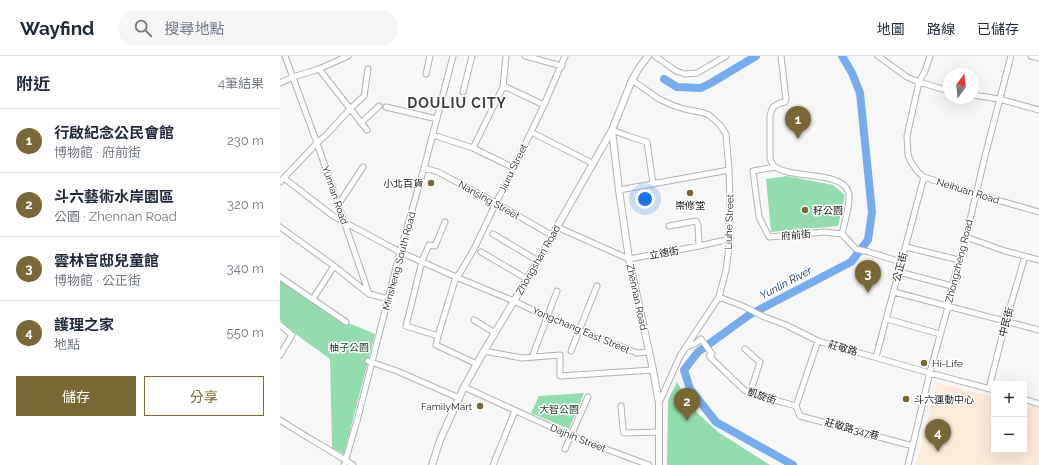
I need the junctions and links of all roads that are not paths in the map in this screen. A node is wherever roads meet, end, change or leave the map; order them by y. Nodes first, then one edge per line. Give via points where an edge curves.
1 (285, 56) edge
2 (348, 56) edge
3 (430, 56) edge
4 (453, 56) edge
5 (472, 56) edge
6 (506, 56) edge
7 (524, 56) edge
8 (565, 56) edge
9 (648, 56) edge
10 (655, 56) edge
11 (726, 56) edge
12 (781, 56) edge
13 (878, 56) edge
14 (930, 56) edge
15 (1011, 56) edge
16 (1031, 56) edge
17 (1039, 58) edge
18 (562, 66) junction
19 (319, 69) junction
20 (368, 69) dead end
21 (426, 74) dead end
22 (293, 77) junction
23 (632, 80) junction
24 (919, 82) junction
25 (280, 83) edge
26 (503, 87) junction
27 (943, 89) edge
28 (463, 92) dead end
29 (979, 96) edge
30 (999, 100) junction
31 (544, 105) junction
32 (379, 106) dead end
33 (386, 107) dead end
34 (350, 109) junction
35 (1039, 110) edge
36 (437, 119) junction
37 (361, 123) junction
38 (367, 130) dead end
39 (612, 130) junction
40 (531, 132) junction
41 (433, 135) junction
42 (317, 143) junction
43 (473, 148) junction
44 (592, 163) junction
45 (363, 167) dead end
46 (775, 167) junction
47 (424, 168) junction
48 (514, 168) junction
49 (729, 170) junction
50 (924, 177) junction
51 (284, 178) junction
52 (280, 182) edge
53 (653, 184) junction
54 (619, 190) junction
55 (976, 194) junction
56 (496, 203) junction
57 (338, 205) junction
58 (1039, 212) edge
59 (445, 222) dead end
60 (344, 223) junction
61 (669, 226) dead end
62 (280, 227) edge
63 (557, 227) junction
64 (492, 234) dead end
65 (842, 234) junction
66 (553, 236) junction
67 (966, 238) junction
68 (730, 239) junction
69 (699, 246) junction
70 (906, 247) junction
71 (400, 252) junction
72 (481, 252) dead end
73 (1025, 256) junction
74 (630, 259) junction
75 (959, 260) junction
76 (1039, 260) edge
77 (422, 261) junction
78 (538, 261) junction
79 (901, 262) junction
80 (334, 266) junction
81 (899, 272) junction
82 (280, 277) edge
83 (456, 277) junction
84 (527, 279) junction
85 (597, 286) dead end
86 (952, 286) junction
87 (557, 291) dead end
88 (894, 292) junction
89 (369, 294) junction
90 (720, 298) junction
91 (313, 299) junction
92 (389, 299) junction
93 (514, 301) junction
94 (948, 307) junction
95 (547, 317) junction
96 (887, 319) junction
97 (474, 320) dead end
98 (1006, 321) junction
99 (346, 322) dead end
100 (280, 325) edge
101 (579, 330) junction
102 (1039, 330) edge
103 (495, 333) junction
104 (940, 334) junction
105 (438, 336) junction
106 (818, 341) junction
107 (687, 347) junction
108 (746, 349) dead end
109 (484, 351) junction
110 (571, 351) dead end
111 (649, 352) junction
112 (280, 355) edge
113 (533, 356) junction
114 (876, 358) junction
115 (370, 361) junction
116 (478, 364) junction
117 (653, 370) junction
118 (930, 373) junction
119 (994, 381) edge
120 (464, 388) junction
121 (991, 389) edge
122 (750, 393) junction
123 (588, 397) dead end
124 (459, 398) junction
125 (1027, 400) edge
126 (659, 403) junction
127 (1039, 404) edge
128 (620, 406) dead end
129 (796, 406) junction
130 (515, 411) junction
131 (280, 420) edge
132 (659, 432) junction
133 (570, 436) junction
134 (913, 446) junction
135 (565, 449) dead end
136 (345, 463) edge
137 (353, 465) edge
138 (432, 465) edge
139 (492, 465) edge
140 (649, 465) edge
141 (659, 465) edge
142 (908, 465) edge

1 - 22 street, Yunnan Road
2 - 19 street
3 - 21 street
4 - 36 street, Minsheng South Road
5 - 28 street
6 - 26 street
7 - 18 street
8 - 18 street, Jiuru Street
9 - 23 street, Zhongshan Road
10 - 11 street via 676,71 685,74 697,73
12 - 46 street via 786,99 785,102 775,105 770,115 770,158
13 - 24 street
14 - 24 street
15 - 30 street, Zhongzheng Road
16 - 17 street
18 - 31 street, Jiuru Street
19 - 22 street
19 - 34 street
20 - 34 street via 364,96
22 - 25 street
22 - 42 street, Yunnan Road
23 - 39 street, Zhongshan Road
23 - 49 street, Liuhe Street via 659,100 709,115 719,124 726,134
24 - 27 street
24 - 50 street, Neihuan Road via 907,136 908,155
26 - 31 street
26 - 43 street
29 - 30 street
30 - 35 street
30 - 55 street, Zhongzheng Road
31 - 40 street, Jiuru Street
32 - 37 street
33 - 36 street
34 - 37 street
34 - 42 street
36 - 41 street, Minsheng South Road
37 - 38 street
39 - 44 street, Zhongshan Road
39 - 53 street via 647,142
39 - 54 street, Zhennan Road
40 - 44 street
40 - 48 street, Jiuru Street
41 - 43 street
41 - 47 street, Minsheng South Road
42 - 51 street
42 - 57 street, Yunnan Road
43 - 48 street
44 - 63 street, Zhongshan Road
45 - 57 street
46 - 65 street, 府前街 via 838,181 845,186 849,192 849,201
46 - 65 street, 府前街 via 753,171 759,217 769,237 824,232
47 - 56 street, Nansing Street via 438,172
47 - 71 street, Minsheng South Road
48 - 56 street, Jiuru Street
49 - 53 street
49 - 68 street, Liuhe Street
50 - 55 street, Neihuan Road
50 - 70 street, 公正街
51 - 52 street
51 - 60 street, Yongchang East Street
53 - 54 street
54 - 74 street, Zhennan Road
55 - 58 street, Neihuan Road
55 - 67 street, Zhongzheng Road
56 - 66 street, Nansing Street
56 - 83 street, Jiuru Street via 474,249
57 - 60 street, Yunnan Road
59 - 77 street via 435,246 429,245
60 - 71 street, Yongchang East Street
60 - 89 street, Yunnan Road
61 - 69 street via 696,222
62 - 80 street
63 - 66 street, Zhongshan Road
63 - 74 street
64 - 78 street
65 - 79 street via 856,249
66 - 78 street, Zhongshan Road
67 - 73 street
67 - 75 street, Zhongzheng Road
68 - 69 street, 立德街
68 - 90 street, Liuhe Street
69 - 74 street, 立德街
70 - 75 street
70 - 79 street, 公正街
71 - 77 street, Yongchang East Street
71 - 92 street, Minsheng South Road
72 - 84 street
73 - 76 street
73 - 98 street, 中民街
74 - 111 street, Zhennan Road
75 - 86 street, Zhongzheng Road
77 - 83 street, Yongchang East Street
77 - 105 street via 406,326
78 - 84 street, Zhongshan Road
79 - 81 street, 公正街
80 - 89 street
80 - 91 street
81 - 86 street
81 - 88 street, 公正街
82 - 91 street
83 - 93 street, Yongchang East Street
83 - 105 street, Jiuru Street
84 - 93 street, Zhongshan Road
85 - 101 street
86 - 94 street, Zhongzheng Road
87 - 95 street
88 - 94 street
88 - 96 street, 公正街
89 - 92 street
90 - 106 street, 莊敬路
90 - 107 street, Liuhe Street
91 - 99 street
92 - 115 street, Minsheng South Road
93 - 95 street, Yongchang East Street
93 - 103 street, Zhongshan Road
94 - 98 street
94 - 104 street, Zhongzheng Road
95 - 101 street, Yongchang East Street
95 - 113 street
96 - 104 street
96 - 114 street, 公正街
97 - 103 street
98 - 102 street
98 - 119 street, 中民街
100 - 112 street via 292,335
101 - 110 street
101 - 111 street, Yongchang East Street via 637,353
103 - 109 street, Zhongshan Road
104 - 118 street, Zhongzheng Road
105 - 116 street via 436,345
106 - 114 street, 莊敬路
106 - 129 street
107 - 122 street, 凱旋街 via 701,340 712,354 710,356
107 - 126 street, Liuhe Street via 680,356
108 - 122 street via 760,362
109 - 113 street via 522,358
109 - 116 street, Zhongshan Road
111 - 117 street, Zhennan Road
113 - 117 street via 560,355 560,376
114 - 118 street, 莊敬路
115 - 124 street
115 - 136 street, Minsheng South Road
116 - 120 street, Zhongshan Road
117 - 126 street, Zhennan Road
118 - 121 street, 莊敬路
118 - 134 street, Zhongzheng Road
120 - 124 street, Zhongshan Road
120 - 130 street, Dajhih Street
122 - 129 street, 凱旋街
123 - 133 street
124 - 138 street, Zhongshan Road
125 - 127 street
126 - 132 street, Zhennan Road
128 - 132 street via 624,433
129 - 134 street, 莊敬路347巷 via 800,416
130 - 133 street, Dajhih Street
130 - 139 street
131 - 136 street via 339,456
132 - 141 street, Zhennan Road
133 - 135 street
133 - 140 street, Dajhih Street
134 - 142 street, Zhongzheng Road
136 - 137 street

